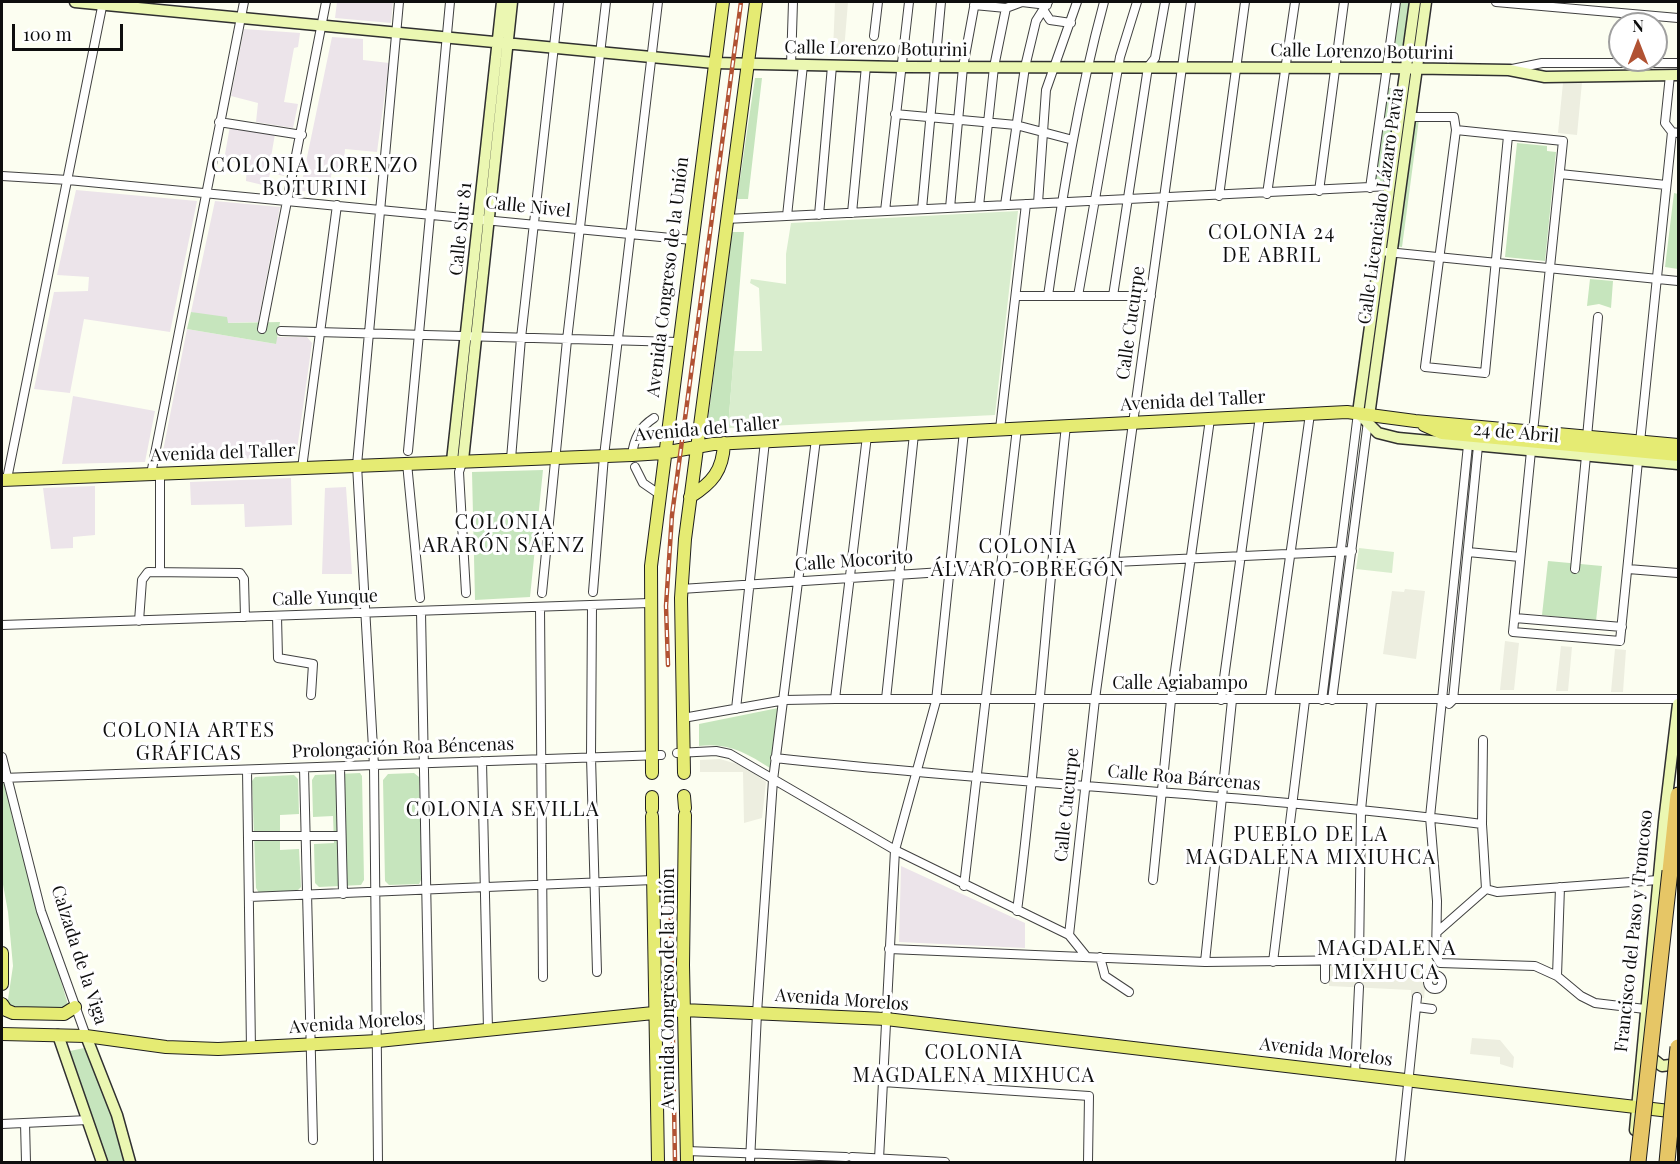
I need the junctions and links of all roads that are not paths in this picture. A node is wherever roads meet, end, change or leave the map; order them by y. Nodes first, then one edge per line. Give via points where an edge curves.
1 (75, 2) edge
2 (244, 2) edge
3 (326, 2) edge
4 (399, 2) edge
5 (450, 2) edge
6 (502, 2) edge
7 (512, 2) edge
8 (559, 2) edge
9 (606, 2) edge
10 (658, 2) edge
11 (723, 2) edge
12 (756, 2) edge
13 (793, 2) edge
14 (879, 2) edge
15 (909, 2) edge
16 (941, 2) edge
17 (1022, 2) edge
18 (1077, 2) edge
19 (1104, 2) edge
20 (1137, 2) edge
21 (1163, 2) edge
22 (1191, 2) edge
23 (1245, 2) edge
24 (1294, 2) edge
25 (1344, 2) edge
26 (1396, 2) edge
27 (1415, 2) edge
28 (1426, 2) edge
29 (1496, 2) edge
30 (103, 3) edge
31 (974, 3) edge
32 (1046, 6) edge
33 (1006, 8) junction
34 (240, 17) junction
35 (1678, 18) edge
36 (1071, 23) junction
37 (323, 26) junction
38 (396, 33) junction
39 (874, 36) dead end
40 (446, 38) junction
41 (502, 44) junction
42 (554, 49) junction
43 (601, 53) junction
44 (652, 58) junction
45 (714, 63) junction
46 (1678, 63) edge
47 (747, 64) junction
48 (791, 65) junction
49 (803, 65) junction
50 (832, 66) junction
51 (866, 66) junction
52 (1055, 66) junction
53 (1235, 66) junction
54 (900, 67) junction
55 (934, 67) junction
56 (963, 67) junction
57 (994, 67) junction
58 (1025, 67) junction
59 (1087, 67) junction
60 (1118, 67) junction
61 (1148, 67) junction
62 (1182, 67) junction
63 (1284, 68) junction
64 (1335, 68) junction
65 (1387, 68) junction
66 (1411, 69) junction
67 (1509, 70) junction
68 (1676, 73) edge
69 (896, 114) junction
70 (930, 116) junction
71 (1410, 117) junction
72 (959, 119) junction
73 (219, 122) junction
74 (988, 122) junction
75 (1016, 125) junction
76 (1044, 130) junction
77 (1456, 130) junction
78 (1675, 132) edge
79 (302, 135) junction
80 (1508, 135) junction
81 (1073, 140) junction
82 (1560, 174) junction
83 (2, 176) edge
84 (68, 180) junction
85 (1666, 185) junction
86 (1390, 186) junction
87 (1370, 188) junction
88 (1319, 191) junction
89 (205, 193) junction
90 (1268, 194) junction
91 (1219, 196) junction
92 (1164, 198) junction
93 (1128, 199) junction
94 (1094, 200) junction
95 (289, 201) junction
96 (1061, 202) junction
97 (1038, 203) junction
98 (1026, 204) junction
99 (338, 205) junction
100 (1005, 205) junction
101 (979, 206) junction
102 (951, 208) junction
103 (381, 209) junction
104 (922, 209) junction
105 (885, 211) junction
106 (852, 213) junction
107 (430, 214) junction
108 (819, 215) junction
109 (787, 216) junction
110 (483, 219) junction
111 (726, 219) junction
112 (533, 224) junction
113 (579, 229) junction
114 (632, 234) junction
115 (692, 240) junction
116 (1380, 252) junction
117 (1392, 253) junction
118 (1439, 258) junction
119 (1496, 263) junction
120 (1550, 268) junction
121 (1657, 279) junction
122 (1678, 281) edge
123 (1016, 296) junction
124 (1048, 296) junction
125 (1078, 296) junction
126 (1113, 296) junction
127 (1150, 296) junction
128 (1598, 317) dead end
129 (262, 329) dead end
130 (281, 332) dead end
131 (319, 333) junction
132 (368, 334) junction
133 (417, 335) junction
134 (470, 336) junction
135 (521, 338) junction
136 (567, 340) junction
137 (619, 342) junction
138 (678, 342) junction
139 (1310, 414) junction
140 (1260, 416) junction
141 (654, 418) dead end
142 (1210, 418) junction
143 (1365, 418) junction
144 (1415, 421) junction
145 (1134, 422) junction
146 (1066, 426) junction
147 (1017, 428) junction
148 (1000, 429) junction
149 (964, 431) junction
150 (1533, 432) junction
151 (914, 434) junction
152 (867, 436) junction
153 (1587, 437) junction
154 (816, 439) junction
155 (765, 441) junction
156 (1640, 442) junction
157 (724, 443) junction
158 (1473, 445) junction
159 (1678, 445) edge
160 (696, 446) junction
161 (1531, 451) junction
162 (1678, 452) edge
163 (663, 453) junction
164 (632, 454) junction
165 (603, 456) junction
166 (1586, 456) junction
167 (1643, 456) junction
168 (407, 457) junction
169 (554, 457) junction
170 (511, 459) junction
171 (458, 464) junction
172 (1678, 464) edge
173 (357, 465) junction
174 (635, 467) dead end
175 (302, 468) junction
176 (156, 473) junction
177 (4, 480) edge
178 (659, 494) junction
179 (690, 497) junction
180 (1352, 551) junction
181 (1341, 552) junction
182 (1468, 552) junction
183 (1291, 554) junction
184 (1240, 555) junction
185 (1520, 557) junction
186 (1190, 559) junction
187 (1113, 563) junction
188 (1050, 565) junction
189 (1000, 568) junction
190 (1575, 569) dead end
191 (1628, 569) junction
192 (950, 571) junction
193 (160, 572) junction
194 (1678, 573) edge
195 (899, 575) junction
196 (848, 578) junction
197 (798, 581) junction
198 (748, 584) junction
199 (681, 589) junction
200 (593, 592) dead end
201 (1452, 592) junction
202 (466, 593) dead end
203 (542, 593) dead end
204 (1463, 593) junction
205 (420, 598) dead end
206 (649, 603) junction
207 (592, 606) junction
208 (540, 608) junction
209 (421, 612) junction
210 (366, 614) junction
211 (277, 616) junction
212 (245, 617) junction
213 (1515, 618) junction
214 (139, 621) junction
215 (1569, 622) junction
216 (2, 625) edge
217 (1622, 627) junction
218 (1568, 637) junction
219 (311, 694) dead end
220 (835, 699) junction
221 (886, 699) junction
222 (1095, 699) junction
223 (1270, 699) junction
224 (785, 700) junction
225 (985, 700) junction
226 (1040, 700) junction
227 (1171, 700) junction
228 (1221, 700) junction
229 (1232, 700) junction
230 (1305, 700) junction
231 (1322, 700) junction
232 (1332, 700) junction
233 (1372, 700) junction
234 (1441, 700) junction
235 (1453, 700) junction
236 (936, 701) junction
237 (1678, 702) edge
238 (736, 709) junction
239 (1440, 712) junction
240 (683, 718) junction
241 (1483, 740) dead end
242 (680, 753) junction
243 (656, 756) junction
244 (2, 757) edge
245 (591, 757) junction
246 (775, 758) junction
247 (541, 759) junction
248 (482, 761) junction
249 (424, 764) junction
250 (374, 766) junction
251 (340, 767) junction
252 (304, 768) junction
253 (247, 770) junction
254 (915, 773) junction
255 (5, 778) edge
256 (978, 778) junction
257 (773, 780) junction
258 (1034, 781) junction
259 (1086, 786) junction
260 (1162, 793) junction
261 (1678, 795) edge
262 (1222, 798) junction
263 (1292, 805) junction
264 (1360, 810) junction
265 (1430, 817) junction
266 (1482, 824) junction
267 (248, 836) junction
268 (306, 836) junction
269 (341, 836) junction
270 (895, 850) junction
271 (1664, 875) junction
272 (653, 880) junction
273 (1153, 880) dead end
274 (594, 883) junction
275 (542, 885) junction
276 (964, 886) junction
277 (1560, 887) junction
278 (486, 888) junction
279 (1486, 889) junction
280 (427, 890) junction
281 (378, 892) junction
282 (343, 894) junction
283 (308, 895) junction
284 (249, 897) junction
285 (1017, 911) junction
286 (1437, 932) junction
287 (1069, 935) junction
288 (890, 949) junction
289 (2, 953) edge
290 (1086, 956) junction
291 (1100, 957) junction
292 (1438, 959) junction
293 (1325, 960) junction
294 (1205, 962) junction
295 (1272, 962) junction
296 (597, 972) dead end
297 (1439, 975) dead end
298 (1557, 976) junction
299 (543, 977) dead end
300 (1325, 979) dead end
301 (2, 984) edge
302 (1359, 987) dead end
303 (1129, 992) dead end
304 (1418, 997) dead end
305 (2, 1004) edge
306 (75, 1007) junction
307 (1417, 1007) junction
308 (757, 1008) junction
309 (1432, 1009) dead end
310 (1645, 1009) junction
311 (683, 1010) junction
312 (655, 1013) junction
313 (886, 1019) junction
314 (488, 1030) junction
315 (2, 1034) edge
316 (58, 1035) junction
317 (86, 1036) junction
318 (429, 1036) junction
319 (378, 1041) junction
320 (309, 1045) junction
321 (1678, 1047) edge
322 (251, 1048) junction
323 (1642, 1051) junction
324 (1678, 1064) edge
325 (1354, 1073) junction
326 (1408, 1079) junction
327 (883, 1082) junction
328 (1636, 1107) junction
329 (1678, 1112) edge
330 (87, 1120) junction
331 (25, 1123) junction
332 (2, 1124) edge
333 (313, 1140) dead end
334 (793, 1156) junction
335 (687, 1157) edge
336 (750, 1158) edge
337 (852, 1159) edge
338 (877, 1161) edge
339 (26, 1162) edge
340 (102, 1162) edge
341 (130, 1162) edge
342 (378, 1162) edge
343 (658, 1162) edge
344 (812, 1162) edge
345 (837, 1162) edge
346 (945, 1162) edge
347 (1088, 1162) edge
348 (1400, 1162) edge
349 (1632, 1162) edge
350 (1638, 1162) edge
351 (1667, 1162) edge

1 - 30 main road, Calle Lorenzo Boturini
2 - 34 street
3 - 37 street
4 - 38 street
5 - 40 street
6 - 41 main road, Calle Sur 81
7 - 41 main road, Calle Sur 81
8 - 42 street
9 - 43 street
10 - 44 street
11 - 45 main road, Avenida Congreso de la Unión
12 - 47 main road, Avenida Congreso de la Unión
13 - 48 street
14 - 39 street
15 - 54 street
16 - 55 street
17 - 32 street
17 - 33 street
18 - 36 street
19 - 59 street
20 - 60 street
21 - 61 street via 1155,58
22 - 62 street, Calle Cucurpe
23 - 53 street
24 - 63 street
25 - 64 street
26 - 65 street
27 - 66 main road, Calle Licenciado Lázaro Pavia
28 - 66 main road, Calle Licenciado Lázaro Pavia
29 - 35 street
30 - 34 main road, Calle Lorenzo Boturini
30 - 84 street
31 - 33 street
31 - 56 street
32 - 36 street via 1050,20
32 - 58 street via 1036,21
33 - 57 street
34 - 37 main road, Calle Lorenzo Boturini
34 - 73 street
36 - 52 street
37 - 38 main road, Calle Lorenzo Boturini
37 - 79 street
38 - 40 main road, Calle Lorenzo Boturini
38 - 103 street
40 - 41 main road, Calle Lorenzo Boturini
40 - 107 street
41 - 42 main road, Calle Lorenzo Boturini
41 - 110 main road, Calle Sur 81
42 - 43 main road, Calle Lorenzo Boturini
42 - 112 street
43 - 44 main road, Calle Lorenzo Boturini
43 - 113 street
44 - 45 main road, Calle Lorenzo Boturini
44 - 114 street
45 - 47 main road, Calle Lorenzo Boturini
45 - 115 main road, Avenida Congreso de la Unión
46 - 67 street via 1542,63
47 - 48 main road, Calle Lorenzo Boturini
47 - 111 main road, Avenida Congreso de la Unión
48 - 49 main road, Calle Lorenzo Boturini
49 - 50 main road, Calle Lorenzo Boturini
49 - 109 street
50 - 51 main road, Calle Lorenzo Boturini
50 - 108 street
51 - 54 main road, Calle Lorenzo Boturini
51 - 106 street
52 - 58 main road, Calle Lorenzo Boturini
52 - 59 main road, Calle Lorenzo Boturini
52 - 76 street via 1046,90
53 - 62 main road, Calle Lorenzo Boturini
53 - 63 main road, Calle Lorenzo Boturini
53 - 91 street
54 - 55 main road, Calle Lorenzo Boturini
54 - 69 street
55 - 56 main road, Calle Lorenzo Boturini
55 - 70 street
56 - 57 main road, Calle Lorenzo Boturini
56 - 72 street
57 - 58 main road, Calle Lorenzo Boturini
57 - 74 street
58 - 75 street
59 - 60 main road, Calle Lorenzo Boturini
59 - 81 street
60 - 61 main road, Calle Lorenzo Boturini
60 - 94 street
61 - 62 main road, Calle Lorenzo Boturini
61 - 93 street
62 - 92 street, Calle Cucurpe
63 - 64 main road, Calle Lorenzo Boturini
63 - 90 street
64 - 65 main road, Calle Lorenzo Boturini
64 - 88 street
65 - 66 main road, Calle Lorenzo Boturini
65 - 87 street
66 - 67 main road, Calle Lorenzo Boturini
66 - 71 main road, Calle Licenciado Lázaro Pavia
66 - 86 main road, Calle Licenciado Lázaro Pavia
67 - 68 main road
67 - 68 main road, Calle Lorenzo Boturini via 1545,77
68 - 78 street via 1665,123
69 - 70 street
69 - 105 street
70 - 72 street
70 - 104 street
71 - 77 street via 1454,117
71 - 117 main road, Calle Licenciado Lázaro Pavia
72 - 74 street
72 - 102 street
73 - 79 street
73 - 89 street
74 - 75 street
74 - 101 street
75 - 76 street
75 - 100 street
76 - 81 street
76 - 97 street
77 - 80 street
77 - 118 street
78 - 85 street
79 - 95 street
80 - 82 street via 1563,141
80 - 119 street
81 - 96 street
82 - 85 street
82 - 120 street
83 - 84 street, Calle Nivel
84 - 89 street, Calle Nivel
84 - 177 street
85 - 121 street
86 - 87 street
86 - 116 main road, Calle Licenciado Lázaro Pavia
87 - 88 street
88 - 90 street
89 - 95 street, Calle Nivel
89 - 176 street
90 - 91 street
91 - 92 street
92 - 93 street
92 - 127 street, Calle Cucurpe
93 - 94 street
93 - 126 street
94 - 96 street
94 - 125 street
95 - 99 street, Calle Nivel
95 - 129 street
96 - 97 street
96 - 124 street
97 - 98 street
98 - 100 street
98 - 123 street
99 - 103 street, Calle Nivel
99 - 131 street
100 - 101 street
101 - 102 street
102 - 104 street
103 - 107 street, Calle Nivel
103 - 132 street
104 - 105 street
105 - 106 street
106 - 108 street
107 - 110 street, Calle Nivel
107 - 133 street
108 - 109 street
109 - 111 street
110 - 112 street, Calle Nivel
110 - 134 main road, Calle Sur 81
111 - 160 main road, Avenida Congreso de la Unión
112 - 113 street, Calle Nivel
112 - 135 street
113 - 114 street, Calle Nivel
113 - 136 street
114 - 115 street, Calle Nivel
114 - 137 street
115 - 138 main road, Avenida Congreso de la Unión
116 - 117 street
116 - 143 main road, Calle Licenciado Lázaro Pavia
117 - 118 street
117 - 143 main road, Calle Licenciado Lázaro Pavia
118 - 119 street
118 - 119 street via 1425,367 1485,373
119 - 120 street
120 - 121 street
120 - 150 street
121 - 122 street
121 - 156 street
123 - 124 street
123 - 148 street
124 - 125 street
125 - 126 street
126 - 127 street
127 - 145 street, Calle Cucurpe
128 - 153 street
130 - 131 street
131 - 132 street
131 - 175 street
132 - 133 street
132 - 173 street
133 - 134 street
133 - 168 street
134 - 135 street
134 - 171 main road, Calle Sur 81
135 - 136 street
135 - 170 street
136 - 137 street
136 - 169 street
137 - 138 street
137 - 165 street
138 - 163 main road, Avenida Congreso de la Unión
139 - 140 main road, Avenida del Taller
139 - 143 main road, Avenida del Taller
139 - 183 street
140 - 142 main road, Avenida del Taller
140 - 184 street
141 - 164 street via 640,430
142 - 145 main road, Avenida del Taller
142 - 186 street
143 - 144 main road, Avenida del Taller
143 - 158 main road, 24 de Abril via 1388,436
143 - 180 street
143 - 181 street
144 - 150 main road, Avenida del Taller
144 - 167 main road, Avenida del Taller via 1437,432
145 - 146 main road, Avenida del Taller
145 - 187 street, Calle Cucurpe
146 - 147 main road, Avenida del Taller
146 - 188 street
147 - 148 main road, Avenida del Taller
147 - 189 street
148 - 149 main road, Avenida del Taller
149 - 151 main road, Avenida del Taller
149 - 192 street
150 - 153 main road, Avenida del Taller
151 - 152 main road, Avenida del Taller
151 - 195 street
152 - 154 main road, Avenida del Taller
152 - 196 street
153 - 156 main road, Avenida del Taller
154 - 155 main road, Avenida del Taller
154 - 197 street
155 - 157 main road, Avenida del Taller
155 - 198 street
156 - 159 main road, Avenida del Taller
157 - 160 main road, Avenida del Taller
157 - 179 main road via 715,477
158 - 161 main road, 24 de Abril
158 - 182 street
158 - 201 street
160 - 163 main road, Avenida del Taller
160 - 179 main road, Avenida Congreso de la Unión
161 - 166 main road, 24 de Abril
161 - 185 street
162 - 167 main road, Avenida del Taller
163 - 164 main road, Avenida del Taller
163 - 178 main road, Avenida Congreso de la Unión
164 - 165 main road, Avenida del Taller
165 - 169 main road, Avenida del Taller
165 - 200 street
166 - 167 main road, 24 de Abril
166 - 190 street
167 - 172 main road, 24 de Abril
167 - 191 street
168 - 171 main road, Avenida del Taller
168 - 173 main road, Avenida del Taller
168 - 205 street
169 - 170 main road, Avenida del Taller
169 - 203 street
170 - 171 main road, Avenida del Taller
171 - 202 street
173 - 175 main road, Avenida del Taller
173 - 210 street
174 - 178 street via 643,483
175 - 176 main road, Avenida del Taller
176 - 177 main road, Avenida del Taller
176 - 193 street
178 - 206 main road, Avenida Congreso de la Unión
179 - 199 main road, Avenida Congreso de la Unión
180 - 181 street, Calle Mocorito
180 - 232 street
181 - 183 street, Calle Mocorito
181 - 231 street
182 - 185 street
182 - 204 street
183 - 184 street, Calle Mocorito
183 - 223 street
184 - 186 street, Calle Mocorito
184 - 228 street
185 - 213 street
186 - 187 street, Calle Mocorito
186 - 227 street
187 - 188 street, Calle Mocorito
187 - 222 street, Calle Cucurpe
188 - 189 street, Calle Mocorito
188 - 226 street
189 - 192 street, Calle Mocorito
189 - 225 street
191 - 194 street
191 - 217 street
192 - 195 street, Calle Mocorito
192 - 236 street
193 - 212 street via 240,573 244,579
193 - 214 street via 148,572 142,577
195 - 196 street, Calle Mocorito
195 - 221 street
196 - 197 street, Calle Mocorito
196 - 220 street
197 - 198 street, Calle Mocorito
197 - 224 street
198 - 199 street, Calle Mocorito
198 - 238 street
199 - 240 main road, Avenida Congreso de la Unión
201 - 204 street
201 - 234 street
204 - 235 street
206 - 207 street, Calle Yunque
206 - 243 main road, Avenida Congreso de la Unión
207 - 208 street, Calle Yunque
207 - 245 street
208 - 209 street, Calle Yunque
208 - 247 street
209 - 210 street, Calle Yunque
209 - 249 street
210 - 211 street, Calle Yunque
210 - 250 street
211 - 212 street, Calle Yunque
211 - 219 street via 278,658 313,664
212 - 214 street, Calle Yunque
213 - 215 street
213 - 218 street via 1513,632
214 - 216 street, Calle Yunque
215 - 217 street
215 - 218 street
217 - 218 street via 1620,641
220 - 221 street, Calle Agiabampo
220 - 224 street, Calle Agiabampo
221 - 236 street, Calle Agiabampo
222 - 226 street, Calle Agiabampo
222 - 227 street, Calle Agiabampo
222 - 259 street, Calle Cucurpe
223 - 229 street, Calle Agiabampo
223 - 230 street, Calle Agiabampo
224 - 238 street, Calle Agiabampo
224 - 246 street
225 - 226 street, Calle Agiabampo
225 - 236 street, Calle Agiabampo
225 - 256 street
226 - 258 street
227 - 228 street, Calle Agiabampo
227 - 260 street
228 - 229 street, Calle Agiabampo
229 - 262 street
230 - 231 street, Calle Agiabampo
230 - 263 street
231 - 232 street, Calle Agiabampo
232 - 233 street, Calle Agiabampo
233 - 234 street, Calle Agiabampo
233 - 264 street
234 - 235 street, Calle Agiabampo
234 - 239 street
235 - 237 street, Calle Agiabampo
235 - 239 street
236 - 254 street
237 - 271 main road, Francisco del Paso y Troncoso
238 - 240 street, Calle Agiabampo
239 - 265 street
240 - 242 main road, Avenida Congreso de la Unión
241 - 266 street
242 - 257 street via 730,754
242 - 311 main road, Avenida Congreso de la Unión via 684,793
243 - 245 street, Prolongación Roa Béncenas
243 - 272 main road, Avenida Congreso de la Unión via 652,794
244 - 255 street, Calzada de la Viga
245 - 247 street, Prolongación Roa Béncenas
245 - 274 street
246 - 254 street, Calle Roa Bárcenas
246 - 257 street
247 - 248 street, Prolongación Roa Béncenas
247 - 275 street
248 - 249 street, Prolongación Roa Béncenas
248 - 278 street
249 - 250 street, Prolongación Roa Béncenas
249 - 280 street
250 - 251 street, Prolongación Roa Béncenas
250 - 281 street
251 - 252 street, Prolongación Roa Béncenas
251 - 269 street
252 - 253 street, Prolongación Roa Béncenas
252 - 268 street
253 - 255 street, Prolongación Roa Béncenas
253 - 267 street
254 - 256 street, Calle Roa Bárcenas
254 - 270 street
255 - 306 street, Calzada de la Viga via 41,910
256 - 258 street, Calle Roa Bárcenas
256 - 276 street
257 - 270 street
257 - 308 street
258 - 259 street, Calle Roa Bárcenas
258 - 285 street
259 - 260 street, Calle Roa Bárcenas
259 - 287 street, Calle Cucurpe
260 - 262 street, Calle Roa Bárcenas
260 - 273 street
261 - 271 highway, Francisco del Paso y Troncoso
262 - 263 street, Calle Roa Bárcenas
262 - 294 street
263 - 264 street, Calle Roa Bárcenas
263 - 295 street
264 - 265 street, Calle Roa Bárcenas
264 - 293 street via 1359,960
265 - 266 street, Calle Roa Bárcenas
265 - 286 street
266 - 279 street
267 - 268 street
267 - 284 street
268 - 269 street
268 - 283 street
269 - 282 street
270 - 276 street
270 - 288 street
271 - 277 street
271 - 310 main road, Francisco del Paso y Troncoso
271 - 350 highway, Francisco del Paso y Troncoso, bridge
272 - 274 street
272 - 312 main road, Avenida Congreso de la Unión
274 - 275 street
274 - 296 street
275 - 278 street
275 - 299 street
276 - 285 street
277 - 279 street via 1497,892
277 - 298 street
278 - 280 street
278 - 314 street
279 - 286 street
280 - 281 street
280 - 318 street
281 - 282 street
281 - 319 street
282 - 283 street
283 - 284 street
283 - 320 street
284 - 322 street
285 - 287 street
286 - 292 street
287 - 290 street
288 - 290 street
288 - 313 street
289 - 301 main road
290 - 291 street
291 - 294 street
291 - 303 street via 1105,976
292 - 297 street
292 - 298 street via 1535,966
293 - 295 street
293 - 300 street
294 - 295 street
298 - 310 street via 1595,1003
302 - 325 street
304 - 307 street
305 - 306 main road via 13,1013 64,1014
306 - 317 street, Calzada de la Viga
307 - 309 street
307 - 326 street
308 - 311 main road, Avenida Morelos
308 - 313 main road, Avenida Morelos
308 - 336 street
310 - 323 main road, Francisco del Paso y Troncoso
311 - 312 main road, Avenida Morelos
311 - 335 main road, Avenida Congreso de la Unión
312 - 314 main road, Avenida Morelos
312 - 343 main road, Avenida Congreso de la Unión
313 - 325 main road, Avenida Morelos
313 - 327 street
314 - 318 main road, Avenida Morelos
315 - 316 main road, Avenida Morelos
316 - 317 main road, Avenida Morelos
316 - 330 main road
317 - 322 main road, Avenida Morelos via 166,1047
317 - 341 main road, Calzada de la Viga via 117,1115
318 - 319 main road, Avenida Morelos
319 - 320 main road, Avenida Morelos
319 - 342 street
320 - 322 main road, Avenida Morelos
320 - 333 street
321 - 351 highway, bridge
323 - 324 main road via 1658,1064
323 - 328 main road, Francisco del Paso y Troncoso
325 - 326 main road, Avenida Morelos
326 - 328 main road, Avenida Morelos
326 - 348 street
327 - 338 street
327 - 347 street via 1089,1095
328 - 329 main road, Avenida Morelos
328 - 349 main road, Francisco del Paso y Troncoso
330 - 331 street
330 - 340 main road
331 - 332 street
331 - 339 street
334 - 336 street
334 - 337 street
334 - 344 street
335 - 336 street
337 - 338 street
337 - 345 street
338 - 346 street

